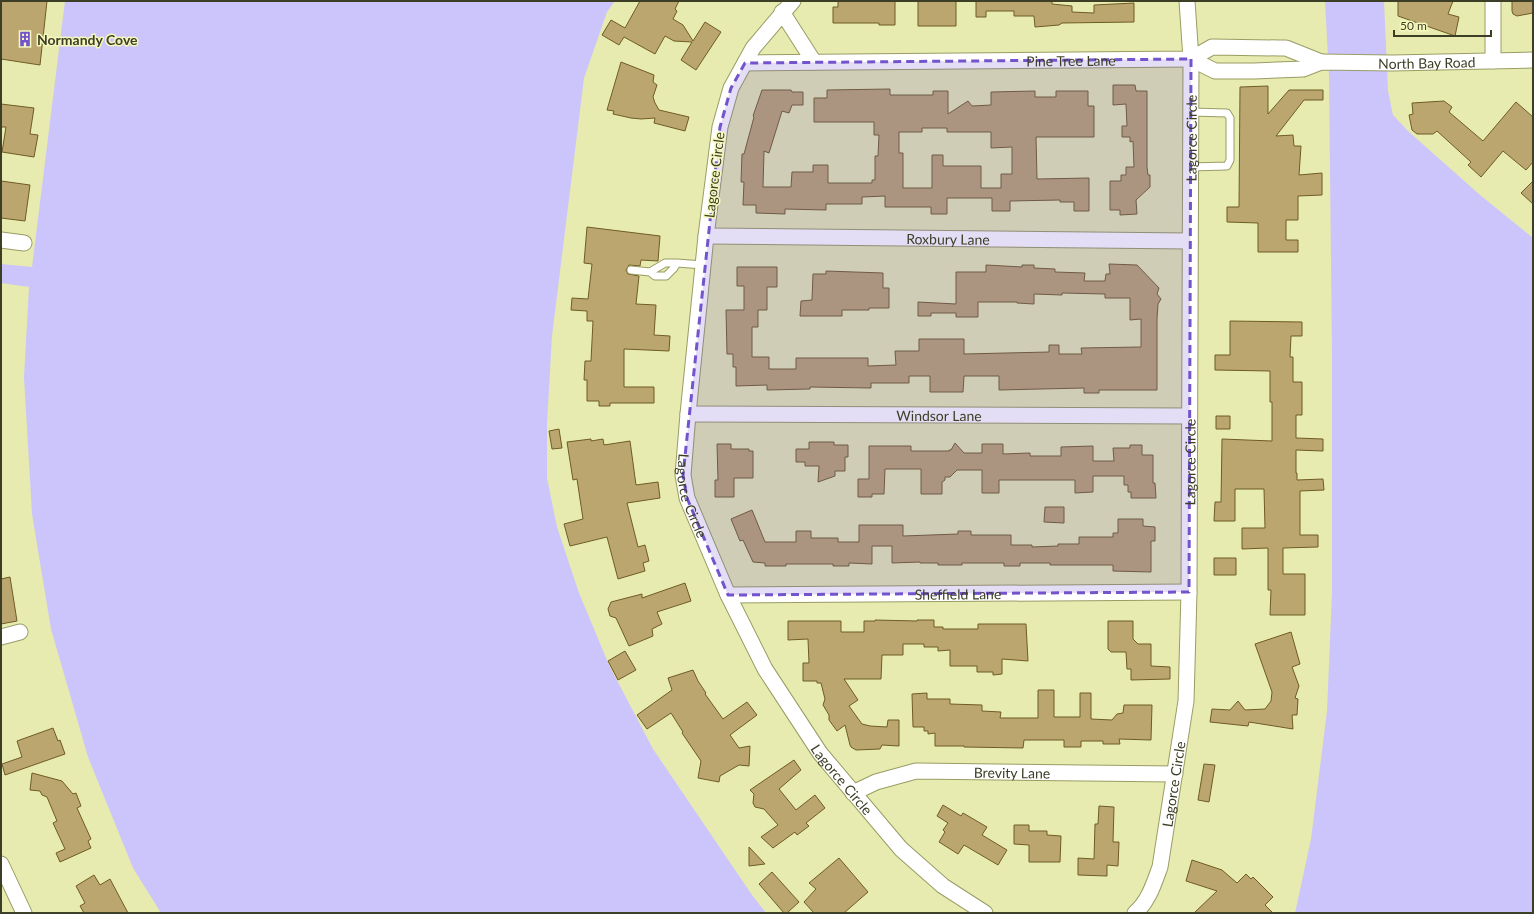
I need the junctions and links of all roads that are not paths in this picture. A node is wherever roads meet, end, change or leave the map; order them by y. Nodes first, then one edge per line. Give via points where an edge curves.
1 (793, 1) edge
2 (1187, 1) edge
3 (1493, 1) edge
4 (782, 12) junction
5 (1254, 48) junction
6 (1191, 59) junction
7 (1493, 60) junction
8 (1533, 60) edge
9 (814, 62) junction
10 (1321, 62) junction
11 (744, 63) junction
12 (1254, 72) junction
13 (1190, 112) junction
14 (1190, 167) junction
15 (706, 236) junction
16 (1, 240) edge
17 (1190, 241) junction
18 (24, 243) dead end
19 (677, 262) junction
20 (703, 265) junction
21 (631, 270) dead end
22 (650, 272) junction
23 (688, 414) junction
24 (1189, 416) junction
25 (1189, 592) junction
26 (728, 595) junction
27 (20, 632) dead end
28 (1, 637) edge
29 (1175, 774) junction
30 (853, 793) junction
31 (1, 864) edge
32 (24, 913) edge
33 (985, 913) edge
34 (1135, 913) edge

1 - 4 street, Lagorce Circle
2 - 6 street, Lagorce Circle
3 - 7 street
4 - 9 street
4 - 11 street, Lagorce Circle
5 - 6 street, Pine Tree Lane via 1212,47
5 - 10 street, Pine Tree Lane via 1286,48
5 - 12 street
6 - 9 street, Pine Tree Lane
6 - 12 street via 1215,71
6 - 13 street, Lagorce Circle
7 - 8 street, North Bay Road
7 - 10 street, North Bay Road
9 - 11 street, Pine Tree Lane
10 - 12 street via 1303,69
11 - 15 street, Lagorce Circle via 731,88 720,127
13 - 14 street, Lagorce Circle
13 - 14 lane via 1227,114 1230,118 1230,160 1227,166
14 - 17 street, Lagorce Circle
15 - 17 street, Roxbury Lane
15 - 20 street, Lagorce Circle
16 - 18 street
17 - 24 street, Lagorce Circle
19 - 20 lane
19 - 22 lane via 665,263
19 - 22 lane via 666,276 655,276
20 - 23 street, Lagorce Circle
21 - 22 lane
23 - 24 street, Windsor Lane
23 - 26 street, Lagorce Circle via 683,475 687,498
24 - 25 street, Lagorce Circle
25 - 26 street, Sheffield Lane
25 - 29 street, Lagorce Circle via 1186,701
26 - 30 street, Lagorce Circle via 765,669 820,753
27 - 28 street
29 - 30 street, Brevity Lane via 916,771 876,782
29 - 34 street, Lagorce Circle via 1160,867 1152,890
30 - 33 street, Lagorce Circle via 901,849 943,886
31 - 32 street

